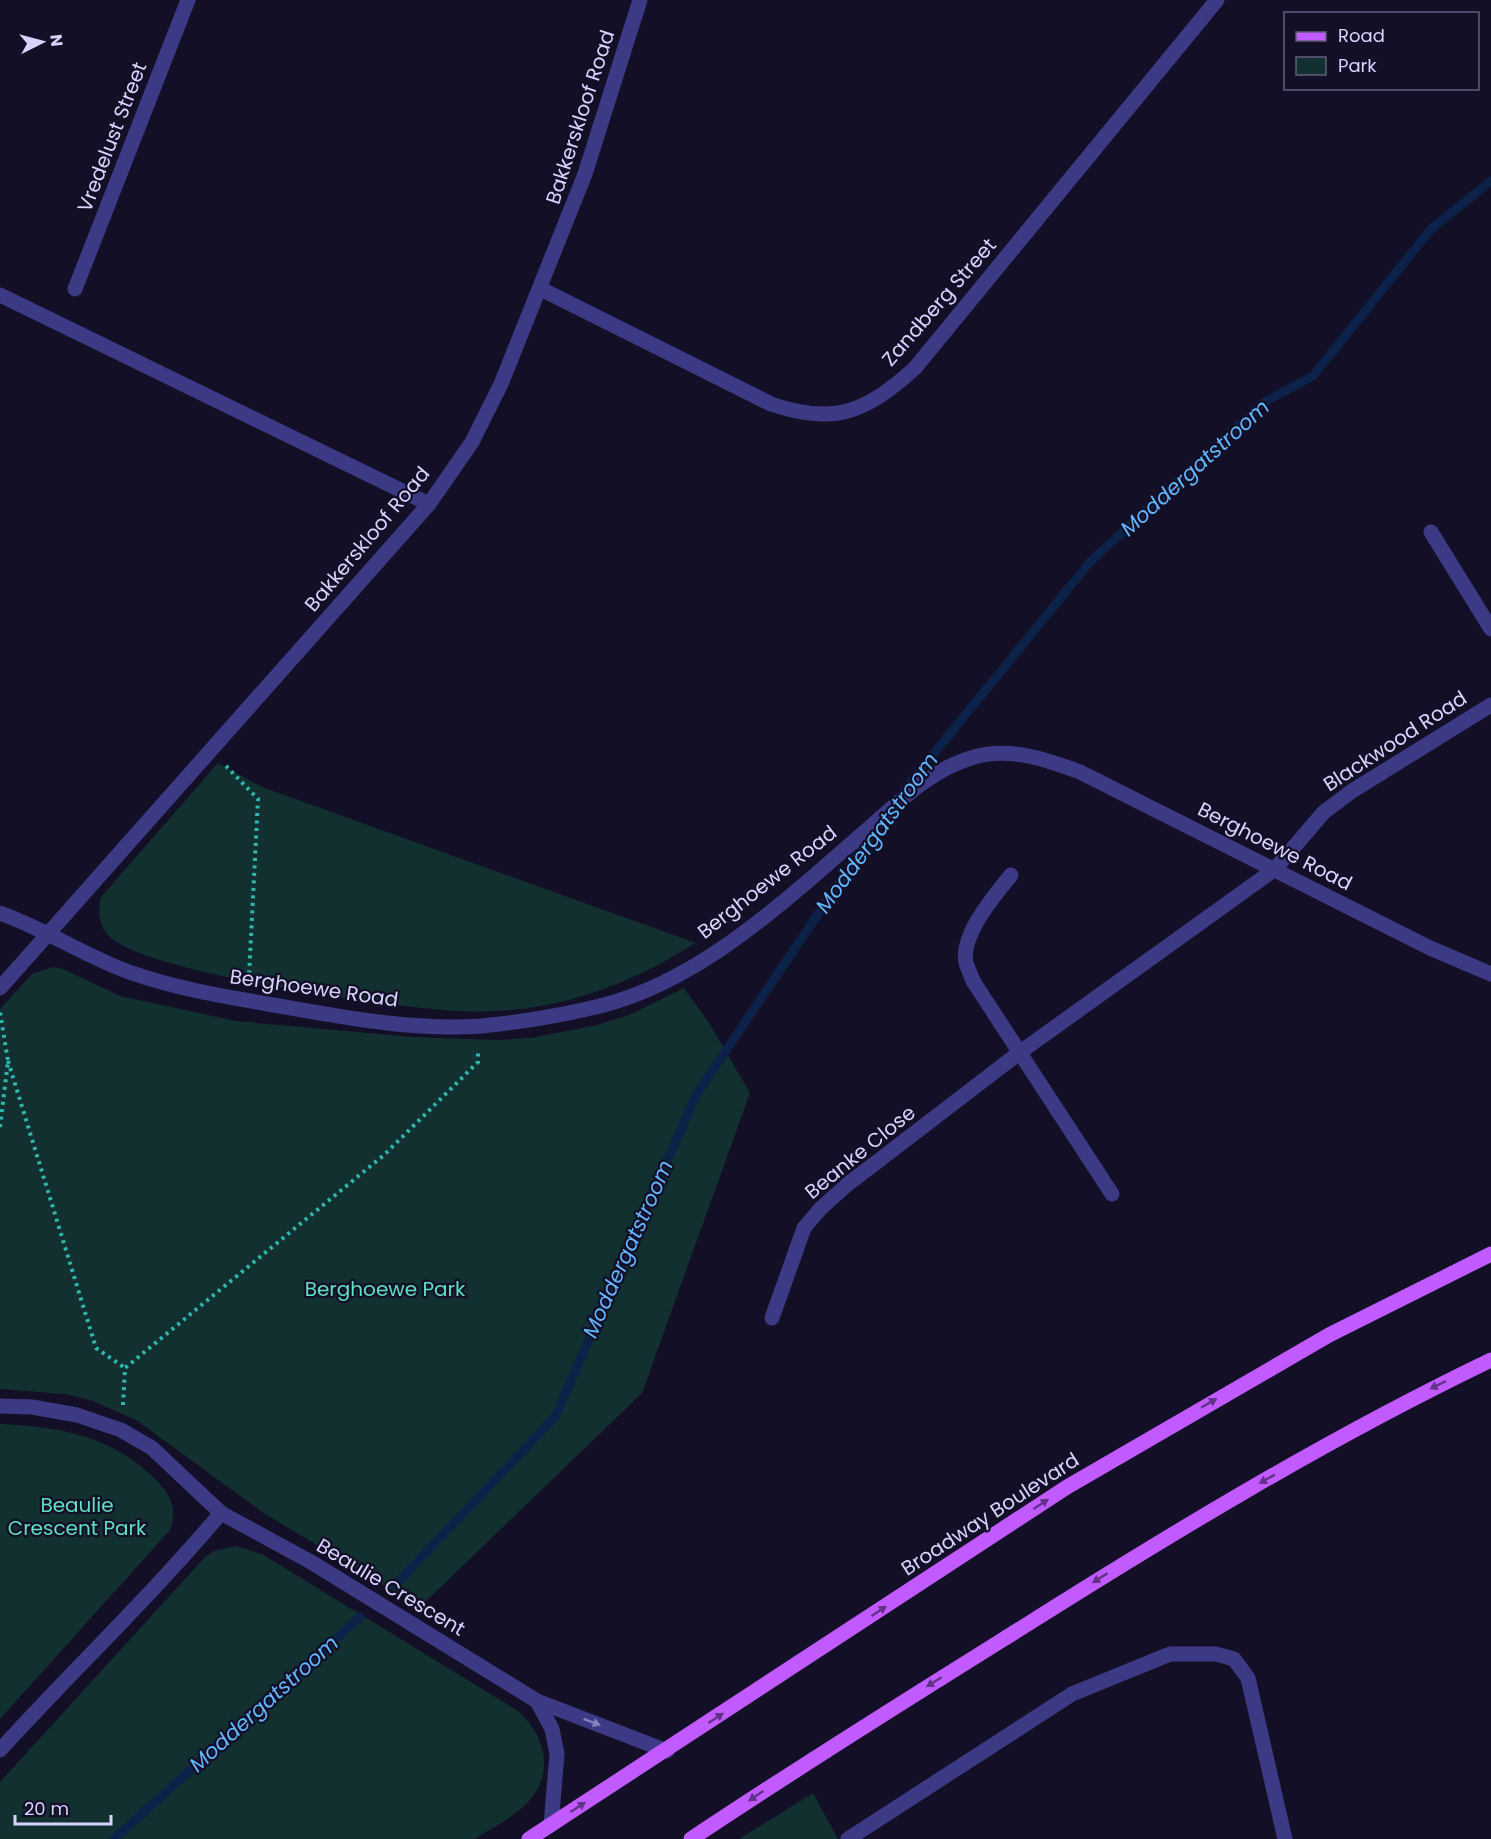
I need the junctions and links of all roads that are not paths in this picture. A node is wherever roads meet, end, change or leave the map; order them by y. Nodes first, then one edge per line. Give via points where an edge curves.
1 (188, 0) edge
2 (640, 0) edge
3 (1216, 0) edge
4 (75, 289) dead end
5 (541, 289) junction
6 (0, 295) edge
7 (429, 504) junction
8 (1431, 532) dead end
9 (1491, 629) edge
10 (1491, 705) edge
11 (1275, 868) junction
12 (1011, 875) dead end
13 (0, 913) edge
14 (48, 934) junction
15 (1491, 974) edge
16 (0, 987) edge
17 (1019, 1053) junction
18 (1112, 1194) dead end
19 (1491, 1254) edge
20 (772, 1318) dead end
21 (1491, 1360) edge
22 (0, 1406) edge
23 (221, 1513) junction
24 (537, 1701) junction
25 (0, 1750) edge
26 (667, 1751) junction
27 (551, 1825) junction
28 (529, 1839) edge
29 (691, 1839) edge
30 (848, 1839) edge
31 (1285, 1839) edge

1 - 4 street, Vredelust Street
2 - 5 street, Bakkerskloof Road via 585,174
3 - 5 street, Zandberg Street via 915,368 885,394 853,411 800,414 771,404
5 - 7 street, Bakkerskloof Road via 472,442
6 - 7 street
7 - 14 street, Bakkerskloof Road
8 - 9 street
10 - 11 street, Blackwood Road via 1324,812
11 - 14 street, Berghoewe Road via 1080,772 1038,757 1004,753 971,757 911,792 769,912 709,956 661,983 607,1004 548,1017 478,1026 415,1024 330,1014 167,984 127,971
11 - 15 street, Berghoewe Road via 1430,948
11 - 17 street, Beanke Close
12 - 17 street via 974,930 967,945 966,962 973,981
13 - 14 street, Berghoewe Road
14 - 16 street, Bakkerskloof Road
17 - 18 street
17 - 20 street, Beanke Close via 821,1208 804,1228
26 -> 19 main road, Broadway Boulevard via 1067,1487 1329,1335
21 -> 29 main road via 1186,1524
22 - 23 street, Beaulie Crescent via 77,1415 121,1430 152,1448
23 - 24 street, Beaulie Crescent via 311,1562
23 - 25 street via 133,1612
24 -> 26 street, Beaulie Crescent
24 - 27 street via 552,1729 557,1754
27 -> 26 main road, Broadway Boulevard
27 - 28 main road, Broadway Boulevard
30 - 31 street via 1072,1694 1170,1654 1216,1653 1233,1659 1248,1678

